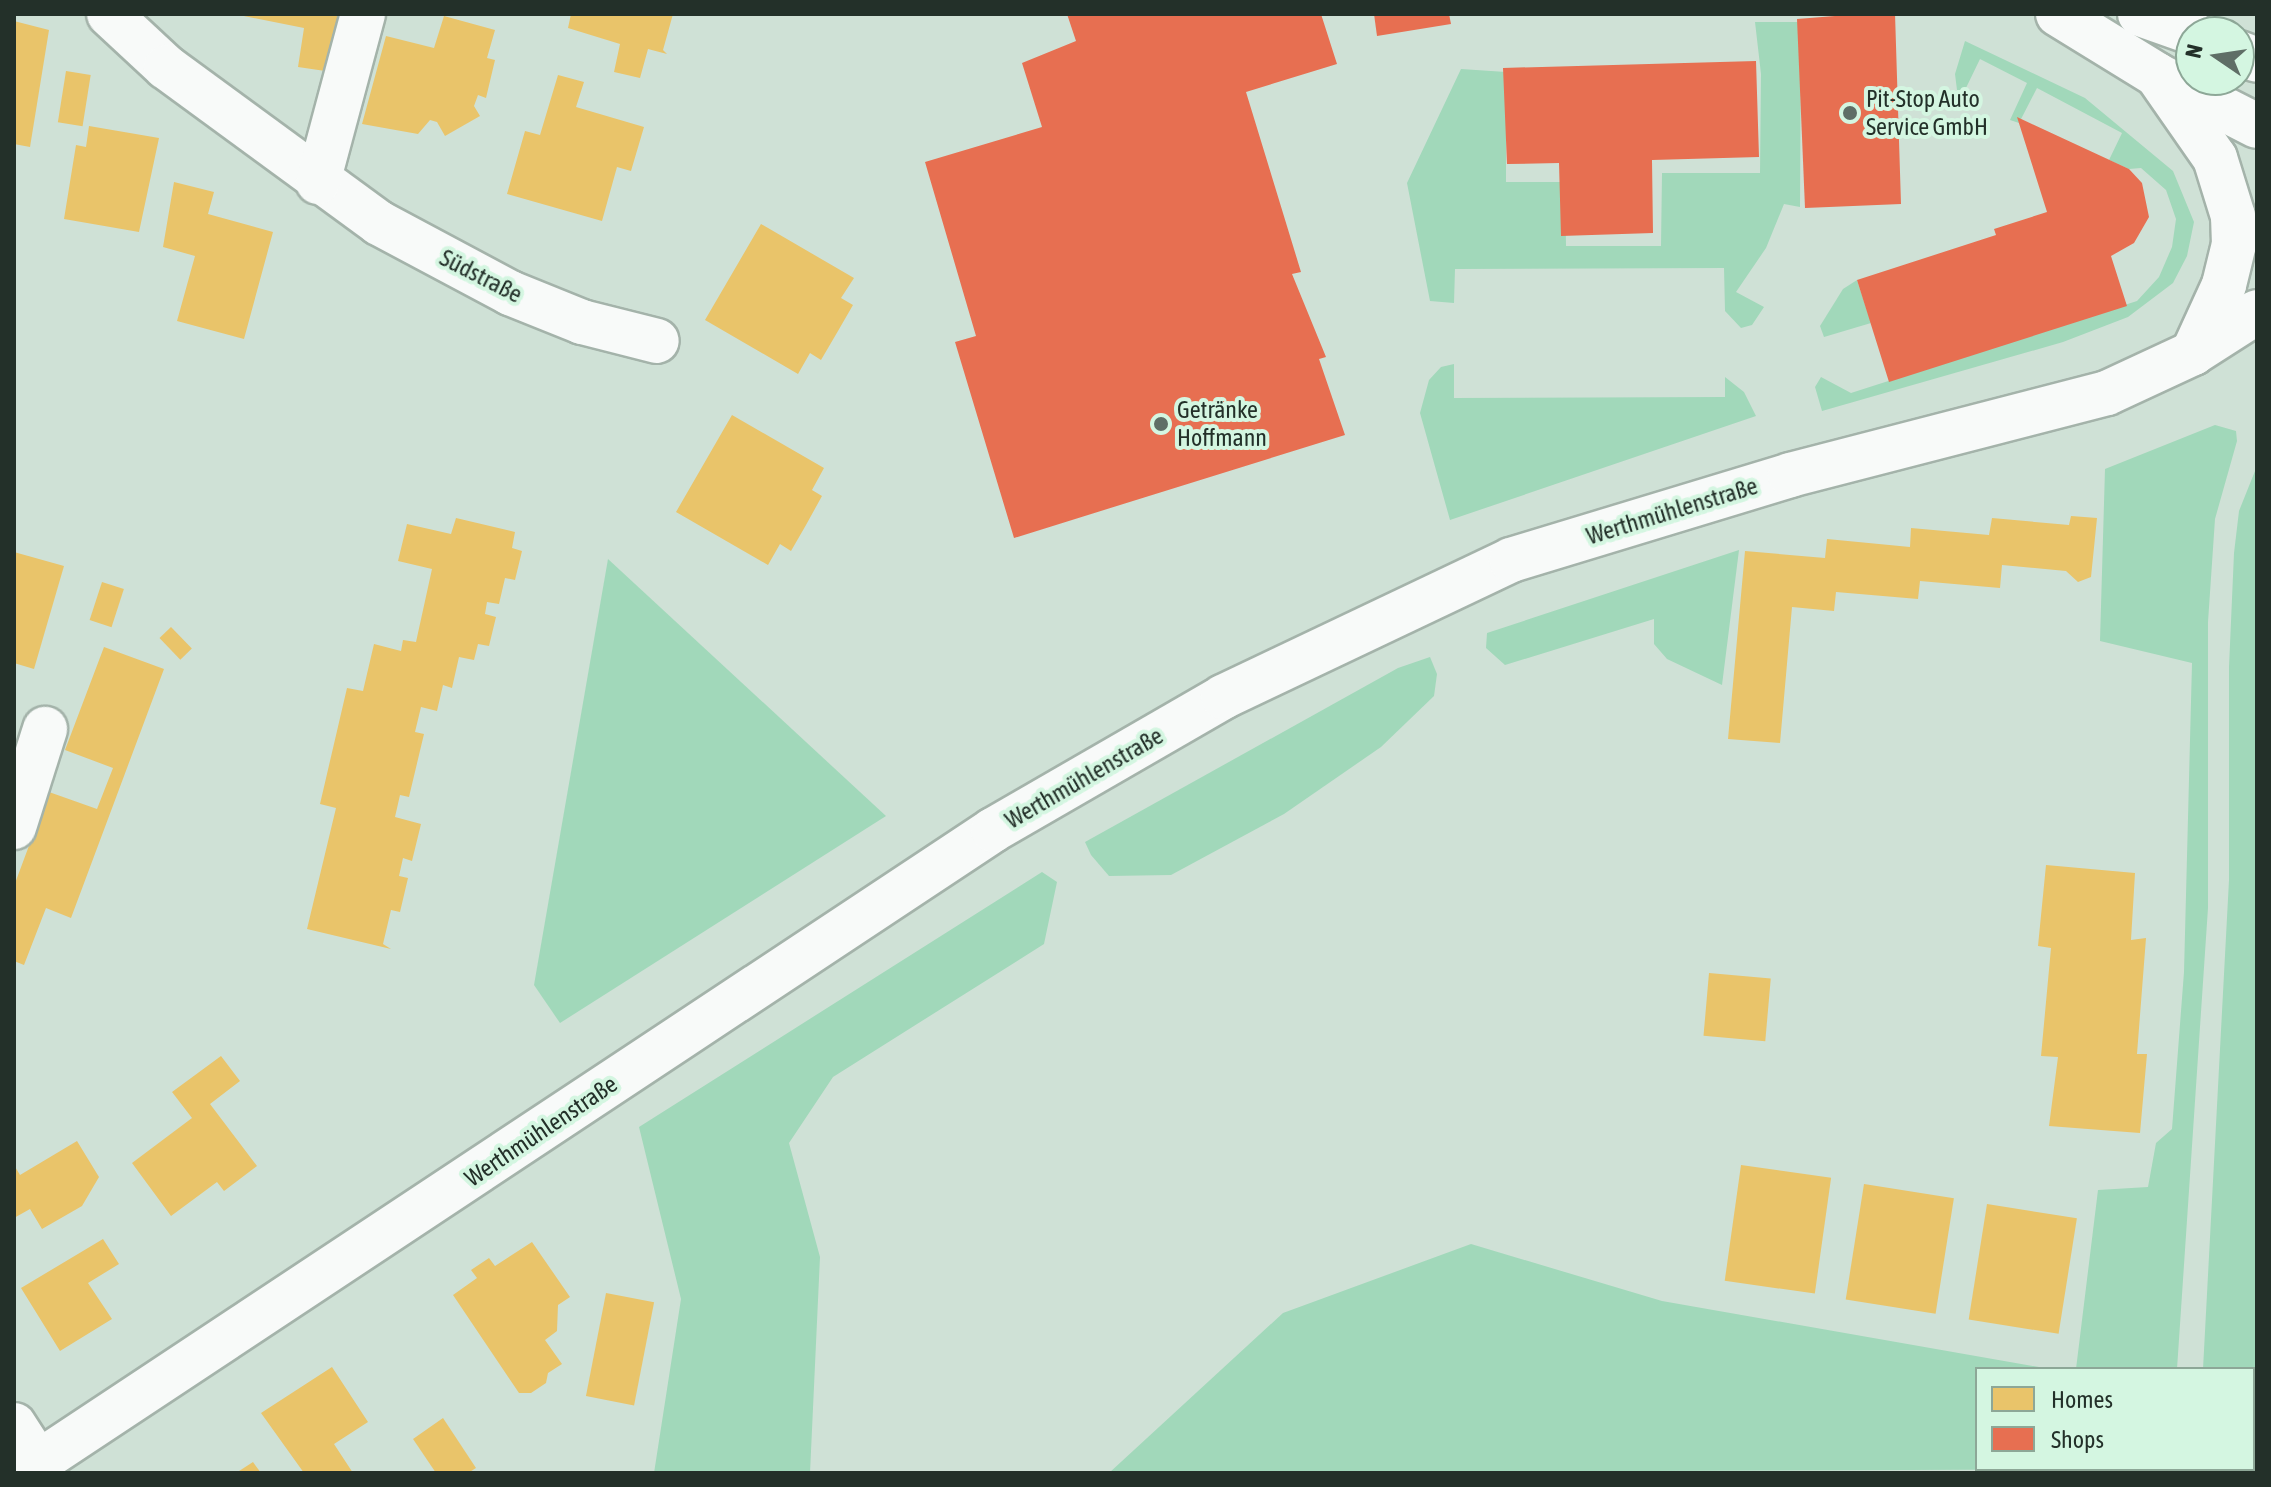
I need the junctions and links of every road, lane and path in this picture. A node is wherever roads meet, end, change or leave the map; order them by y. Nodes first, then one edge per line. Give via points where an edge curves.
1 (109, 14) edge
2 (363, 14) edge
3 (2058, 14) edge
4 (2140, 14) edge
5 (2175, 26) edge
6 (2157, 75) junction
7 (2257, 126) edge
8 (318, 182) junction
9 (2257, 312) edge
10 (657, 341) dead end
11 (2193, 353) junction
12 (45, 729) dead end
13 (14, 827) edge
14 (14, 1425) edge
15 (30, 1468) edge

1 - 8 main road, Südstraße via 166,67
2 - 8 main road
3 - 6 main road
4 - 5 main road
6 - 7 main road
6 - 11 main road via 2215,158 2233,216 2234,244 2224,285
8 - 10 main road, Südstraße via 379,223 510,293 582,322
9 - 11 main road, Werthmühlenstraße
11 - 15 main road, Werthmühlenstraße via 2107,393 1790,475 1511,560 1223,697 993,830
12 - 13 main road
14 - 15 main road

